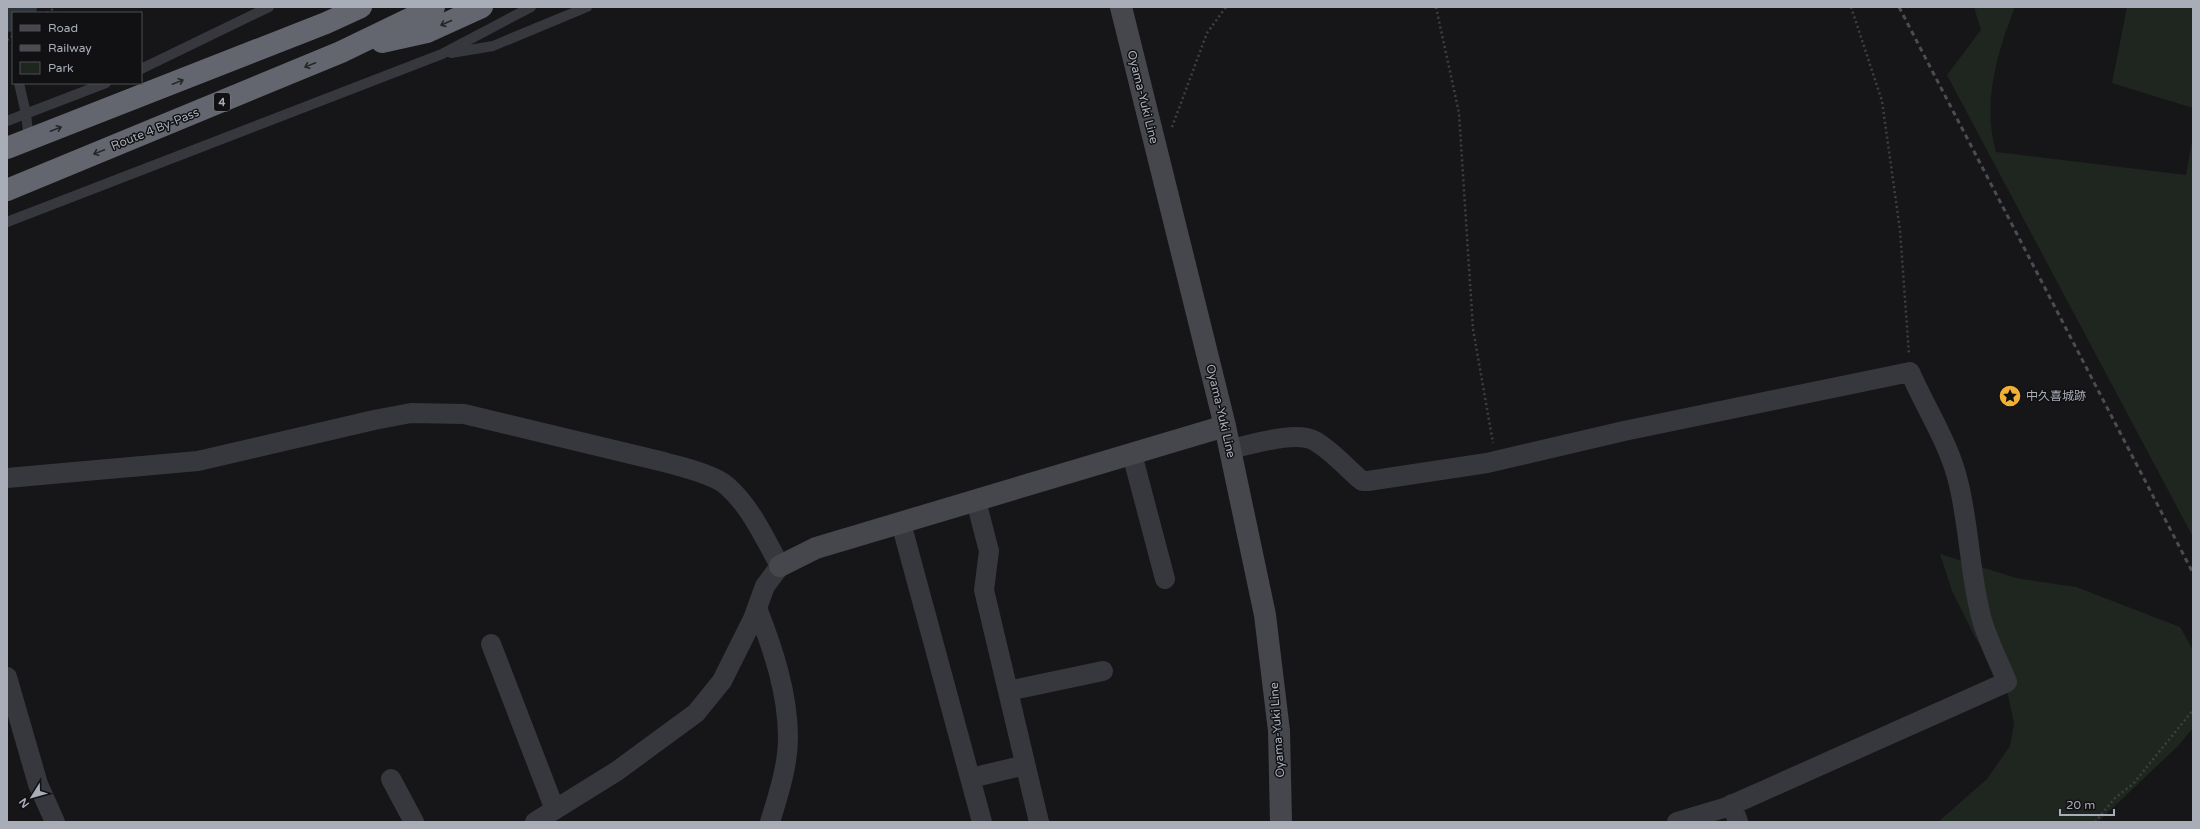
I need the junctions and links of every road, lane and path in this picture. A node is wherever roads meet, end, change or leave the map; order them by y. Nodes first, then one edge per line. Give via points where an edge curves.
1 (269, 7) edge
2 (349, 7) edge
3 (361, 7) edge
4 (434, 7) edge
5 (482, 7) edge
6 (531, 7) edge
7 (587, 7) edge
8 (1121, 7) edge
9 (1226, 7) edge
10 (1436, 7) edge
11 (1851, 7) edge
12 (326, 23) junction
13 (342, 52) junction
14 (442, 54) junction
15 (142, 69) edge
16 (19, 84) edge
17 (103, 84) edge
18 (139, 90) edge
19 (26, 114) junction
20 (7, 121) edge
21 (1169, 134) dead end
22 (29, 140) junction
23 (7, 148) edge
24 (7, 190) edge
25 (7, 222) edge
26 (1910, 372) junction
27 (1225, 426) junction
28 (1230, 449) junction
29 (1132, 454) junction
30 (1496, 461) junction
31 (7, 478) edge
32 (976, 501) junction
33 (901, 523) junction
34 (780, 566) junction
35 (1165, 579) dead end
36 (757, 608) junction
37 (491, 644) dead end
38 (1103, 671) dead end
39 (7, 677) edge
40 (1008, 691) junction
41 (2193, 710) edge
42 (1026, 765) junction
43 (971, 778) junction
44 (392, 779) dead end
45 (555, 810) junction
46 (1735, 813) edge
47 (55, 822) edge
48 (414, 822) edge
49 (535, 822) edge
50 (770, 822) edge
51 (982, 822) edge
52 (1039, 822) edge
53 (1281, 822) edge
54 (1677, 822) edge
55 (2095, 822) edge

1 - 15 lane
2 - 12 highway
3 - 12 highway
4 - 13 highway, Route 4 By-Pass / 4
5 -> 13 highway via 427,32
6 - 14 lane
7 - 14 lane via 493,46
8 - 27 main road, Oyama-Yuki Line
9 - 21 path via 1207,33
10 - 30 path via 1459,113 1473,329
11 - 26 path via 1882,101 1900,230
18 -> 12 highway
13 -> 24 highway, Route 4 By-Pass / 4
14 - 25 lane
16 - 19 lane
17 - 19 lane
22 -> 18 highway
19 - 20 lane
19 - 22 lane
22 - 23 highway
26 - 30 street via 1624,431
26 - 46 street via 1957,476 1966,517 1979,611 2007,682
27 - 28 main road, Oyama-Yuki Line
27 - 29 main road
28 - 30 street via 1302,437 1314,441 1362,481 1368,482
28 - 53 main road, Oyama-Yuki Line via 1269,640 1279,731
29 - 32 main road
29 - 35 street
31 - 34 street via 198,461 411,413 464,414 689,469 727,485 749,510
32 - 33 main road
32 - 40 street via 989,551 984,590
33 - 34 main road via 816,548
33 - 43 street
34 - 36 street via 765,586
36 - 45 street via 722,681 696,713 617,771
36 - 50 street via 774,650 784,696 788,739 780,789
37 - 45 street
38 - 40 street
39 - 47 street via 38,784
40 - 42 street
41 - 55 path via 2133,784 2116,798
42 - 43 street
42 - 52 street
43 - 51 street
44 - 48 street
45 - 49 street
46 - 54 street

